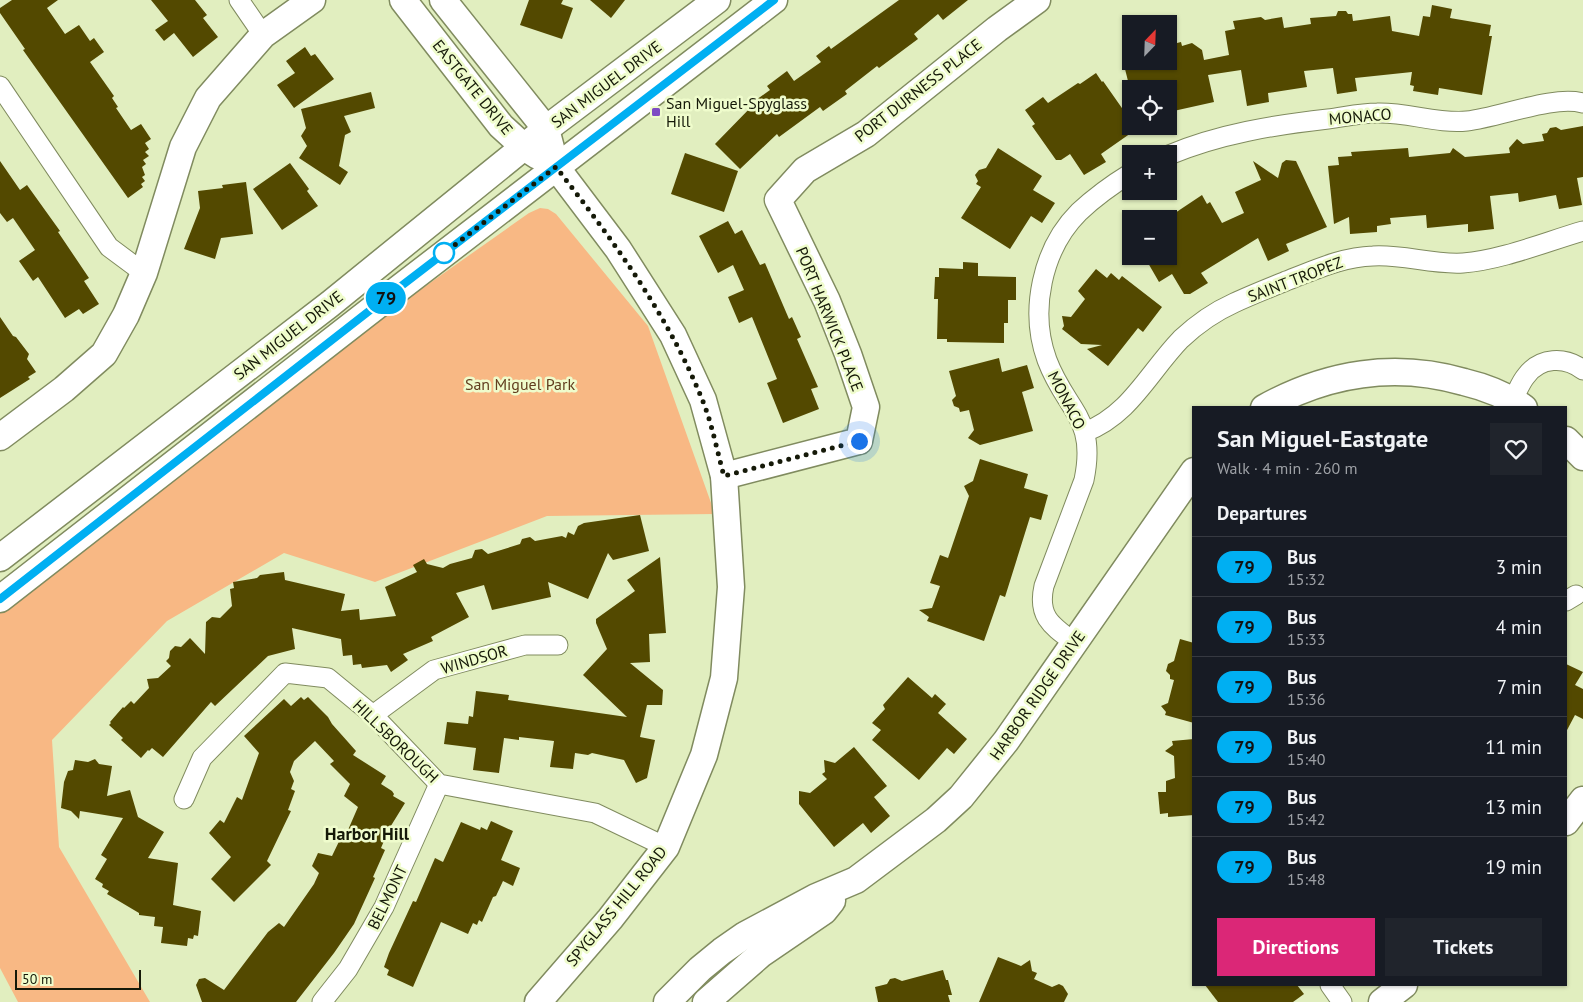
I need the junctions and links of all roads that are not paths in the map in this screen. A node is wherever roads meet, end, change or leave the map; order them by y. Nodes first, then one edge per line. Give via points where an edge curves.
1 (239, 0) edge
2 (312, 0) edge
3 (403, 0) edge
4 (443, 0) edge
5 (717, 0) edge
6 (774, 0) edge
7 (1037, 0) edge
8 (263, 35) junction
9 (0, 86) edge
10 (1583, 103) edge
11 (546, 129) junction
12 (524, 147) junction
13 (1177, 151) edge
14 (556, 167) junction
15 (1122, 180) edge
16 (778, 200) joint
17 (1583, 231) edge
18 (144, 273) junction
19 (1583, 370) edge
20 (1518, 404) edge
21 (1268, 406) edge
22 (1085, 432) junction
23 (0, 437) edge
24 (1567, 441) edge
25 (1583, 457) edge
26 (1192, 474) edge
27 (724, 476) junction
28 (0, 558) edge
29 (0, 599) edge
30 (1075, 643) junction
31 (558, 645) dead end
32 (373, 715) junction
33 (438, 784) junction
34 (184, 799) dead end
35 (1583, 800) edge
36 (1567, 821) edge
37 (666, 847) junction
38 (846, 886) junction
39 (1331, 986) edge
40 (1403, 986) edge
41 (322, 1002) edge
42 (538, 1002) edge
43 (667, 1002) edge
44 (706, 1002) edge
45 (1342, 1002) edge
46 (1382, 1002) edge

1 - 8 street
2 - 8 street
3 - 12 street, EASTGATE DRIVE via 501,126
4 - 11 street, EASTGATE DRIVE
5 - 11 street, SAN MIGUEL DRIVE
6 - 14 street, SAN MIGUEL DRIVE
7 - 16 street, PORT DURNESS PLACE via 997,28 866,134 805,170
8 - 18 street via 208,98 183,147
9 - 18 street via 109,247
10 - 13 street, MONACO via 1559,101 1480,120 1458,122 1399,113 1375,113 1280,125 1219,138
11 - 12 street, SAN MIGUEL DRIVE
11 - 14 street, EASTGATE DRIVE
12 - 14 street, EASTGATE DRIVE
12 - 28 street, SAN MIGUEL DRIVE via 330,304
14 - 27 street, SPYGLASS HILL ROAD via 618,248 673,335 703,400
14 - 29 street, SAN MIGUEL DRIVE
15 - 22 street, MONACO via 1079,212 1064,230 1053,249 1040,293 1041,338 1047,360 1079,415
16 - 27 street, PORT HARWICK PLACE via 823,293 866,407 859,441
17 - 22 street, SAINT TROPEZ via 1464,263 1374,256 1327,264 1235,302 1199,323 1180,340 1117,415
18 - 23 street via 104,354
19 - 20 street via 1566,361 1542,363 1525,377
20 - 21 street via 1481,386 1443,376 1377,372 1324,381
22 - 30 street, MONACO via 1087,463 1084,480 1041,598 1053,627
24 - 25 street
26 - 30 street, HARBOR RIDGE DRIVE
27 - 37 street, SPYGLASS HILL ROAD via 731,587 724,678 704,755
30 - 38 street, HARBOR RIDGE DRIVE via 1006,741 961,797 936,820
31 - 32 street, WINDSOR via 525,645 434,670
32 - 33 street, HILLSBOROUGH
32 - 34 street, HILLSBOROUGH via 328,678 285,673 202,758
33 - 37 street, HILLSBOROUGH via 595,812
33 - 41 street, BELMONT via 384,907 348,969
35 - 36 street
37 - 42 street, SPYGLASS HILL ROAD via 610,919
38 - 43 street, HARBOR RIDGE DRIVE via 816,897 745,935 700,969
38 - 44 street, HARBOR RIDGE DRIVE via 824,911 761,954
39 - 45 street
40 - 46 street

